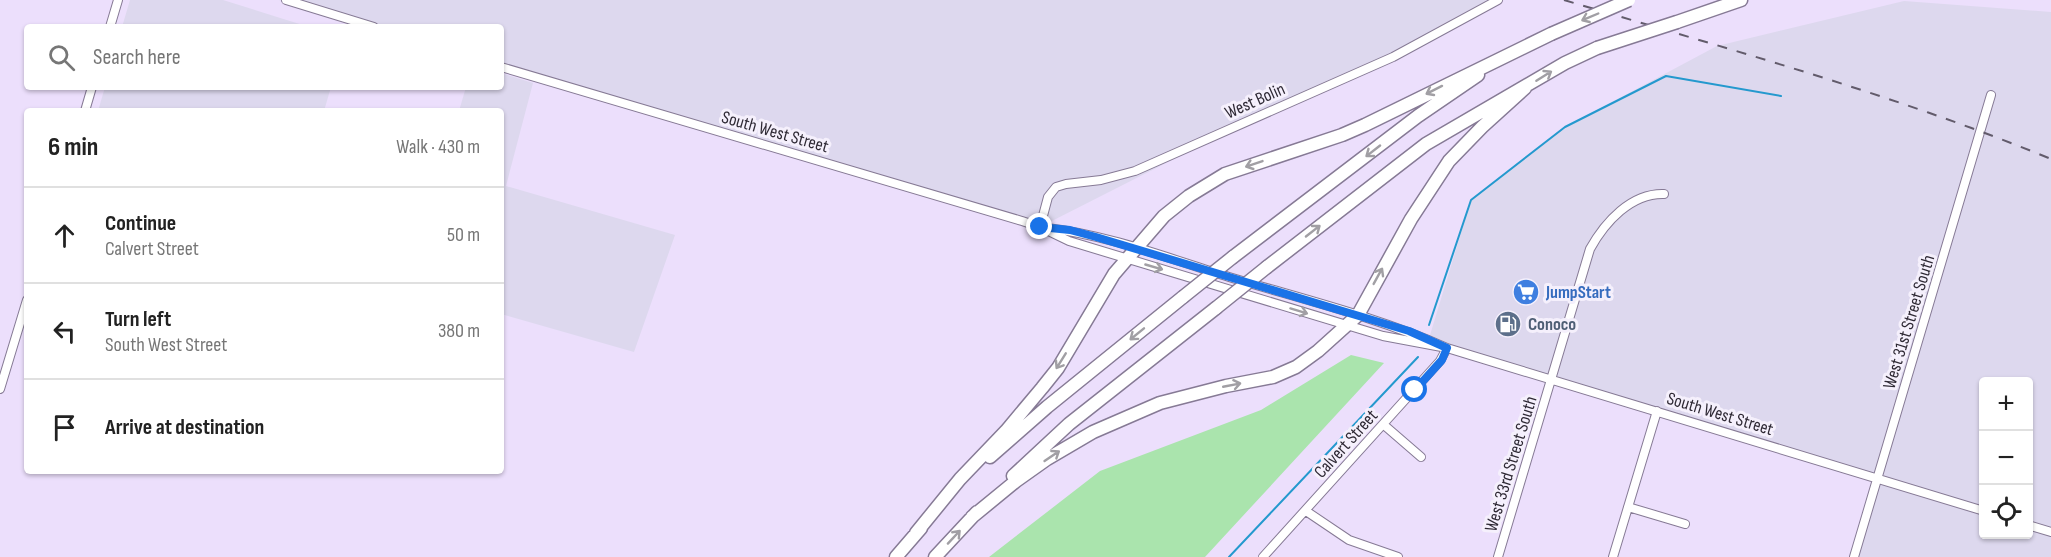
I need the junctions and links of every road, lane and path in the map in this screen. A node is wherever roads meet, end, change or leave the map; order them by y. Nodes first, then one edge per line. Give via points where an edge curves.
1 (118, 0) edge
2 (286, 0) edge
3 (1498, 0) edge
4 (1629, 0) edge
5 (1741, 0) edge
6 (111, 24) edge
7 (364, 24) edge
8 (1506, 56) junction
9 (504, 68) edge
10 (1525, 88) junction
11 (91, 90) edge
12 (1991, 95) dead end
13 (85, 108) edge
14 (1664, 194) dead end
15 (1040, 227) junction
16 (1137, 249) junction
17 (1126, 259) junction
18 (24, 310) edge
19 (1358, 315) junction
20 (1348, 325) junction
21 (1447, 348) junction
22 (1552, 379) junction
23 (0, 389) edge
24 (1657, 411) junction
25 (1384, 425) junction
26 (1421, 457) dead end
27 (1878, 478) junction
28 (1628, 507) junction
29 (1979, 510) edge
30 (1306, 511) junction
31 (972, 517) junction
32 (1685, 524) dead end
33 (2033, 527) edge
34 (2051, 532) edge
35 (916, 533) junction
36 (896, 557) edge
37 (935, 557) edge
38 (1263, 557) edge
39 (1398, 557) edge
40 (1498, 557) edge
41 (1613, 557) edge
42 (1854, 557) edge

1 - 6 street
2 - 7 street
3 - 15 street, West Bolin via 1394,57 1135,171 1056,187 1048,197
4 -> 8 highway, bridge
10 -> 5 highway, bridge via 1597,48
8 -> 16 highway via 1342,135 1225,174 1164,216
8 -> 35 highway, bridge via 1418,116 1183,297 980,466
9 - 15 street, South West Street
19 -> 10 highway via 1436,178 1461,147
31 -> 10 highway, bridge via 1070,424 1267,267 1426,144
11 - 13 street
12 - 27 street, West 31st Street South
14 - 22 street, West 33rd Street South via 1637,200 1601,229 1590,249
15 - 16 street, South West Street via 1070,230
15 - 17 street, South West Street via 1069,241
16 - 17 highway
16 - 19 street, South West Street
17 -> 20 street, South West Street
17 -> 35 highway via 1058,368
18 - 23 street
19 - 20 highway
19 - 21 street, South West Street
20 - 21 street, South West Street
31 -> 20 highway via 1047,459 1093,432 1160,403 1273,377 1306,360
21 - 22 street, South West Street
21 - 25 street, Calvert Street via 1442,360
22 - 24 street, South West Street
22 - 40 street, West 33rd Street South
24 - 27 street, South West Street
24 - 28 street
25 - 26 street
25 - 30 street, Calvert Street
27 - 29 street, South West Street
27 - 42 street, West 31st Street South
28 - 32 street
28 - 41 street
30 - 38 street, Calvert Street
30 - 39 street via 1349,540
37 -> 31 highway
33 - 34 street
35 - 36 highway

